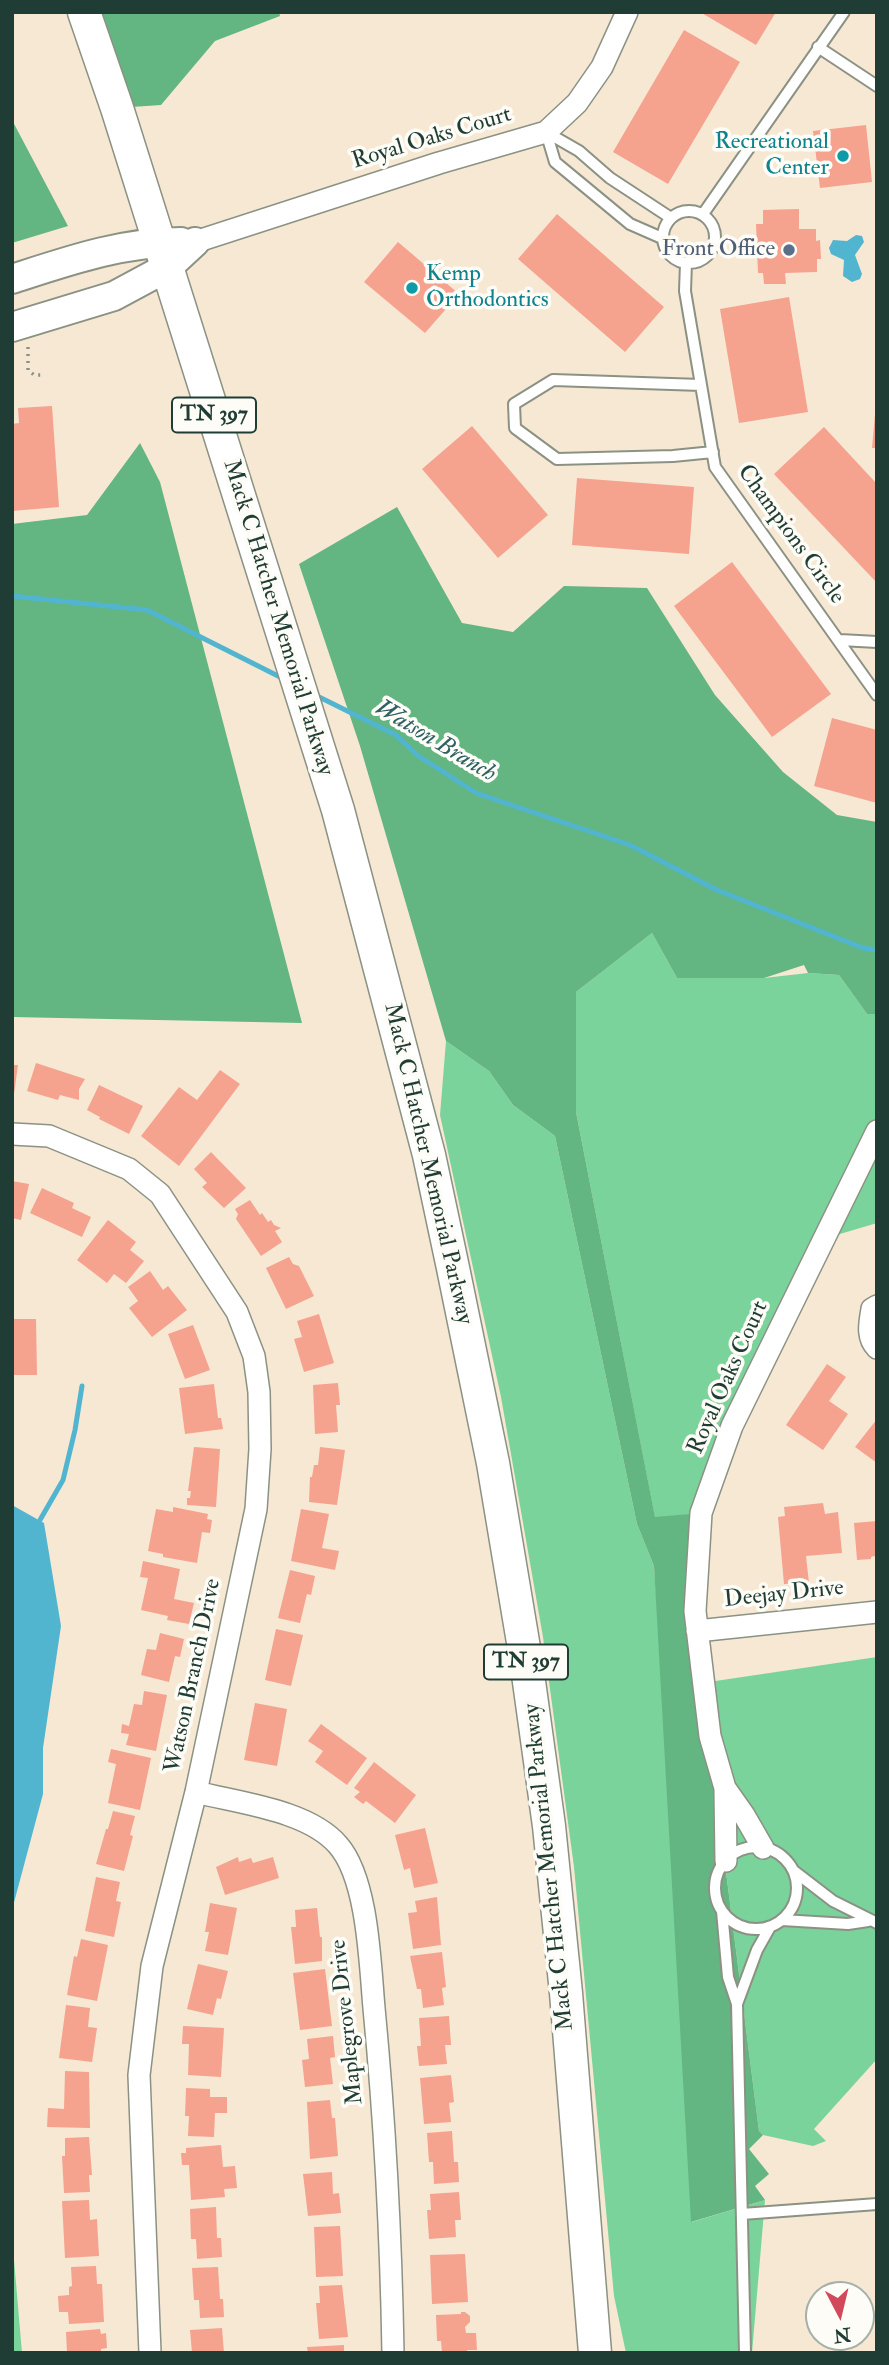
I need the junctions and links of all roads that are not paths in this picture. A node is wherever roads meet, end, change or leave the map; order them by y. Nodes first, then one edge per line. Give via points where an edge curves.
1 (84, 12) edge
2 (627, 12) edge
3 (844, 12) edge
4 (818, 47) junction
5 (877, 86) edge
6 (546, 132) junction
7 (703, 215) junction
8 (671, 218) junction
9 (662, 238) junction
10 (195, 242) joint
11 (164, 254) junction
12 (686, 263) junction
13 (12, 279) edge
14 (20, 334) edge
15 (701, 385) junction
16 (713, 453) junction
17 (840, 640) junction
18 (877, 642) edge
19 (877, 695) edge
20 (877, 1131) edge
21 (12, 1134) edge
22 (877, 1306) edge
23 (877, 1348) edge
24 (877, 1612) edge
25 (697, 1631) junction
26 (725, 1787) junction
27 (196, 1792) junction
28 (763, 1848) junction
29 (726, 1861) junction
30 (793, 1871) junction
31 (722, 1911) junction
32 (782, 1920) junction
33 (872, 1922) edge
34 (770, 1927) junction
35 (737, 2004) junction
36 (877, 2204) edge
37 (742, 2214) junction
38 (150, 2353) edge
39 (393, 2353) edge
40 (595, 2353) edge
41 (745, 2353) edge

1 - 11 main road, Mack C Hatcher Memorial Parkway / TN 397
2 - 6 street, Royal Oaks Court via 577,103
3 - 4 lane
4 - 5 lane
4 - 7 lane
6 - 8 lane
6 - 9 lane via 555,162 629,224
6 - 10 street, Royal Oaks Court
7 - 8 lane via 686,211
7 - 12 lane via 715,231 714,245 706,257
8 - 9 lane
9 - 12 lane via 672,257
10 - 11 main road
11 - 13 main road via 100,251
11 - 14 main road via 114,296
11 - 40 main road, Mack C Hatcher Memorial Parkway / TN 397 via 338,810 429,1155 493,1463 549,1826
12 - 15 lane, Champions Circle via 685,291
15 - 16 lane, Champions Circle
15 - 16 lane, Champions Circle via 553,380 514,404 515,428 557,459
16 - 17 lane, Champions Circle via 715,467
17 - 18 lane, Champions Circle
17 - 19 lane, Champions Circle
20 - 25 street, Royal Oaks Court via 727,1438 701,1513
21 - 27 street, Watson Branch Drive via 48,1136 129,1169 160,1194 237,1312 254,1356 260,1449 256,1509
22 - 23 street via 872,1309 869,1327
24 - 25 street, Deejay Drive
25 - 26 street, Royal Oaks Court via 710,1736
26 - 28 street, Royal Oaks Court
26 - 29 street, Royal Oaks Court
27 - 38 street, Watson Branch Drive via 152,1966 139,2075
27 - 39 street, Maplegrove Drive via 309,1823 339,1846 359,1886 382,2092
28 - 29 lane via 737,1852
28 - 30 lane via 786,1860
29 - 31 lane via 715,1885
30 - 32 lane via 796,1898
30 - 33 lane via 833,1901
31 - 34 lane via 743,1927
31 - 35 lane via 728,1977
32 - 33 lane
32 - 34 lane
34 - 35 lane
35 - 37 lane
36 - 37 lane
37 - 41 lane

